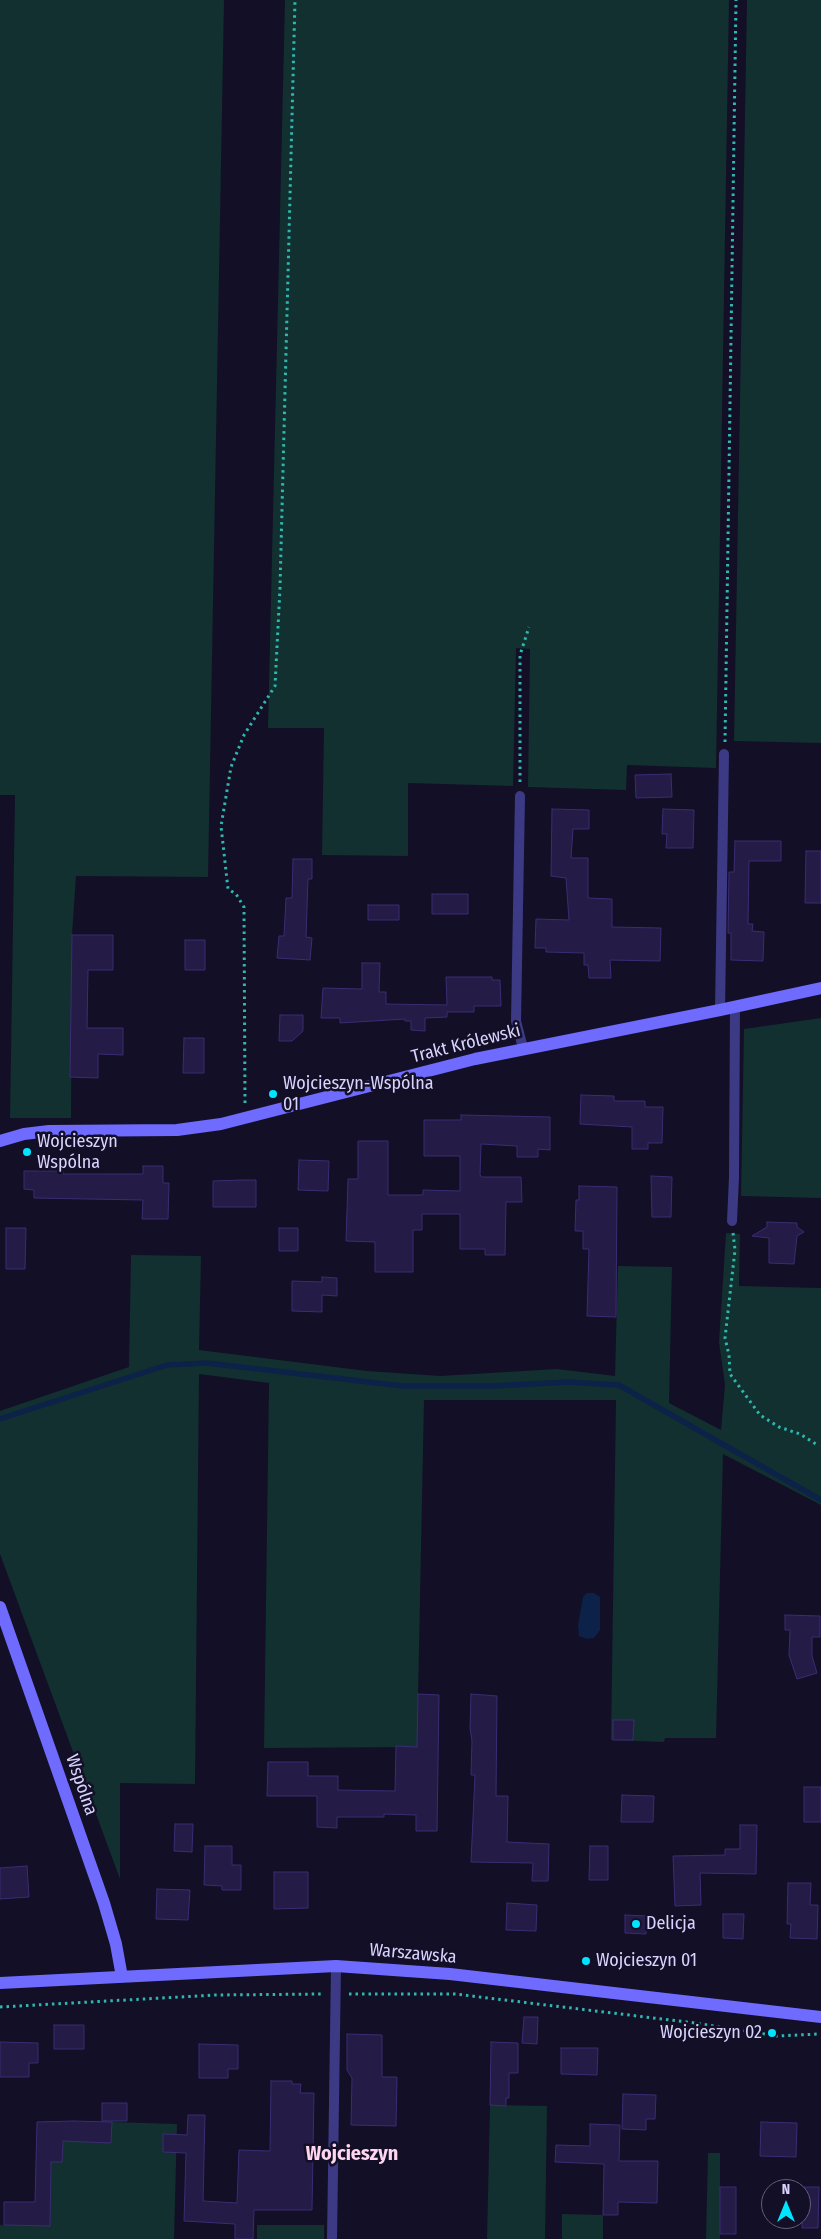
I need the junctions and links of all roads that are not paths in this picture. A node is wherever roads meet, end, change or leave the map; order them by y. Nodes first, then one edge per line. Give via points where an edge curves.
1 (724, 754) road end
2 (520, 796) road end
3 (821, 988) edge
4 (735, 1006) junction
5 (720, 1010) junction
6 (523, 1048) junction
7 (0, 1141) edge
8 (732, 1221) road end
9 (0, 1608) edge
10 (336, 1966) junction
11 (122, 1977) junction
12 (0, 1983) edge
13 (821, 2017) edge
14 (332, 2239) edge

1 - 5 lane
2 - 6 lane via 516,1021
3 - 4 street, Trakt Królewski
4 - 5 street, Trakt Królewski
4 - 8 lane
5 - 6 street, Trakt Królewski
6 - 7 street, Trakt Królewski via 195,1129 49,1132 24,1134
9 - 11 street, Wspólna via 104,1903
10 - 11 street, Warszawska
10 - 13 street, Warszawska via 469,1976
10 - 14 lane
11 - 12 street, Warszawska

